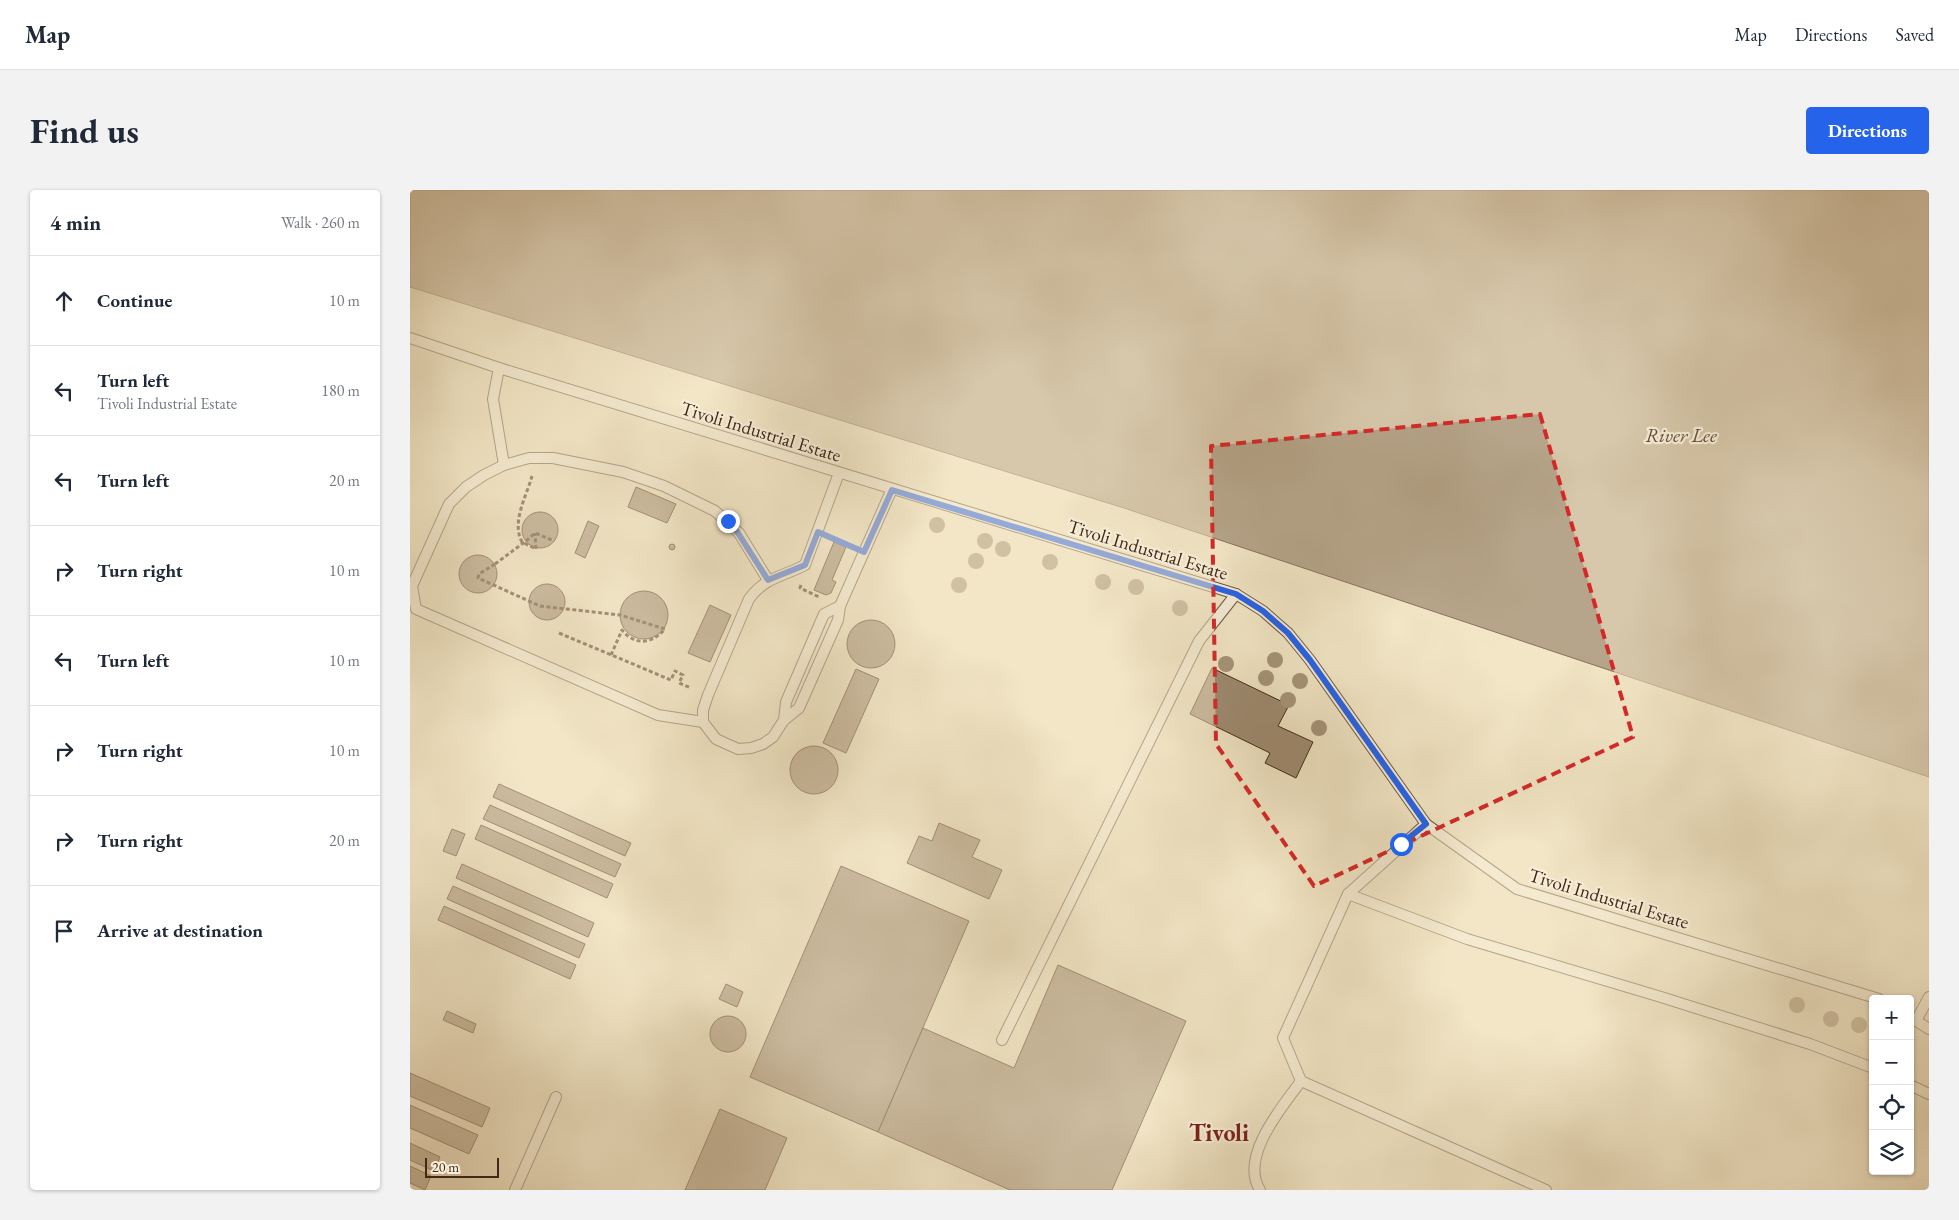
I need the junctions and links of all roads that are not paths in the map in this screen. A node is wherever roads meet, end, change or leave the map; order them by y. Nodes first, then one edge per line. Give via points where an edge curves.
1 (410, 338) edge
2 (499, 368) junction
3 (504, 465) junction
4 (839, 473) junction
5 (892, 490) junction
6 (768, 580) junction
7 (1236, 594) junction
8 (840, 606) junction
9 (784, 720) junction
10 (703, 722) junction
11 (1426, 824) junction
12 (1348, 894) junction
13 (1869, 996) edge
14 (1929, 997) edge
15 (1914, 1018) edge
16 (1914, 1020) edge
17 (1929, 1028) edge
18 (1002, 1040) dead end
19 (1869, 1066) edge
20 (1301, 1081) junction
21 (1914, 1087) edge
22 (1929, 1094) edge
23 (556, 1097) dead end
24 (516, 1190) edge
25 (1260, 1190) edge
26 (1546, 1190) edge

1 - 2 lane, Tivoli Industrial Estate
2 - 3 lane via 493,399
2 - 4 lane, Tivoli Industrial Estate
3 - 6 lane via 529,458 554,458 623,472 664,486 715,511 728,521
3 - 10 lane via 466,486 449,504 412,586 416,609 658,715
4 - 5 lane, Tivoli Industrial Estate
4 - 6 lane via 805,565
5 - 7 lane, Tivoli Industrial Estate
5 - 8 lane
6 - 10 lane via 749,599 708,695
7 - 11 lane, Tivoli Industrial Estate via 1263,611 1288,633
7 - 18 lane via 1199,641
8 - 9 lane via 838,620 800,708
8 - 9 lane via 824,614 786,702
9 - 10 lane via 773,737 751,748 725,745 708,731
11 - 12 lane
11 - 13 lane, Tivoli Industrial Estate via 1518,889
12 - 19 lane via 1467,940 1661,997 1810,1044
12 - 20 lane via 1283,1038
14 - 15 lane
16 - 17 lane
20 - 25 lane via 1271,1123 1254,1158
20 - 26 lane
21 - 22 lane
23 - 24 lane

